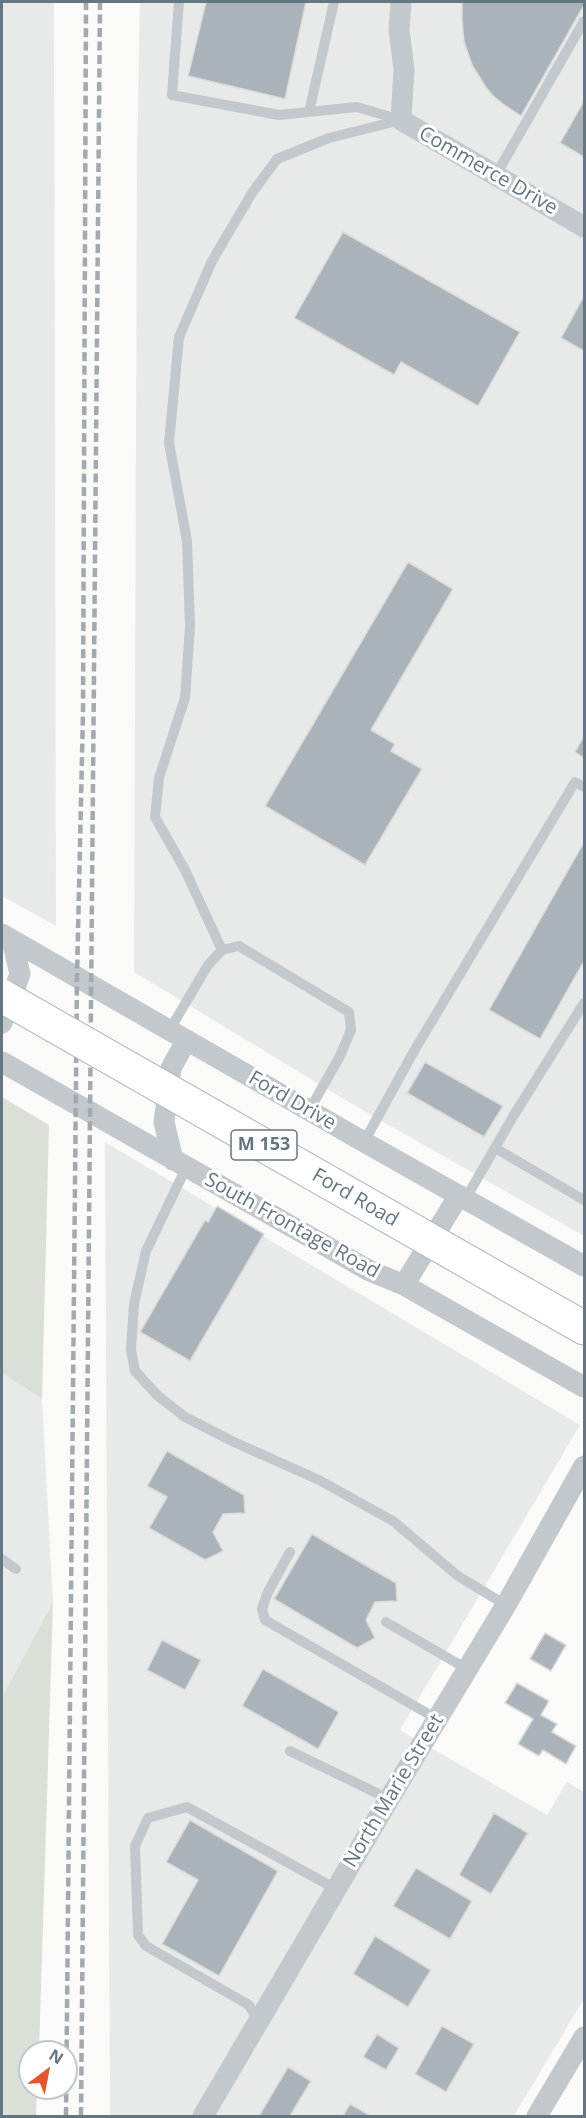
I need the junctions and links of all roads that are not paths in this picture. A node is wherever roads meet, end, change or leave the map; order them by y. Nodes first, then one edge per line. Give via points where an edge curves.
1 (178, 2) edge
2 (334, 2) edge
3 (401, 2) edge
4 (585, 21) edge
5 (309, 112) junction
6 (401, 120) junction
7 (496, 175) junction
8 (585, 226) edge
9 (585, 787) edge
10 (7, 937) edge
11 (222, 950) junction
12 (2, 996) edge
13 (585, 1003) edge
14 (2, 1023) edge
15 (177, 1036) junction
16 (2, 1062) edge
17 (309, 1111) junction
18 (364, 1142) junction
19 (495, 1148) junction
20 (179, 1164) junction
21 (463, 1196) junction
22 (585, 1200) edge
23 (585, 1266) edge
24 (404, 1285) junction
25 (585, 1328) edge
26 (585, 1388) edge
27 (585, 1466) edge
28 (290, 1552) dead end
29 (2, 1559) edge
30 (16, 1569) dead end
31 (506, 1605) junction
32 (386, 1622) dead end
33 (467, 1669) junction
34 (437, 1719) junction
35 (290, 1751) dead end
36 (389, 1799) junction
37 (336, 1889) junction
38 (258, 2022) junction
39 (585, 2037) edge
40 (203, 2116) edge
41 (537, 2116) edge

1 - 5 lane via 172,95 279,115
2 - 5 lane
3 - 6 street, Commerce Drive
4 - 7 lane
5 - 6 lane via 357,106
6 - 7 street, Commerce Drive
6 - 11 lane via 329,138 277,159 212,261 179,337 169,443 188,541 190,626 185,698 159,778 155,817
7 - 8 street, Commerce Drive
9 - 18 lane via 575,782
10 - 14 street via 21,974
10 - 15 street, Ford Drive
11 - 15 lane via 208,965
11 - 17 lane via 239,946 349,1012 351,1030
12 - 25 main road, Ford Road / M 153, bridge
13 - 19 lane
15 - 17 street, Ford Drive
15 - 20 street via 164,1122
16 - 20 street, South Frontage Road
17 - 18 street, Ford Drive
18 - 21 street, Ford Drive
19 - 21 lane
19 - 22 lane
20 - 24 street, South Frontage Road via 370,1271
20 - 31 lane via 146,1251 134,1304 131,1350 135,1371 185,1417 319,1480 393,1521 458,1576
21 - 23 street, Ford Drive
21 - 24 street
24 - 26 street, South Frontage Road
27 - 31 street, North Marie Street
28 - 34 lane via 268,1592 262,1609 265,1620
29 - 30 lane
31 - 33 street, North Marie Street
32 - 33 lane
33 - 34 street, North Marie Street
34 - 36 street, North Marie Street
35 - 36 lane
36 - 37 street, North Marie Street
37 - 38 street, North Marie Street
37 - 38 lane via 187,1807 148,1818 135,1846 138,1935 146,1946 249,2005
38 - 40 street, North Marie Street
39 - 41 street

